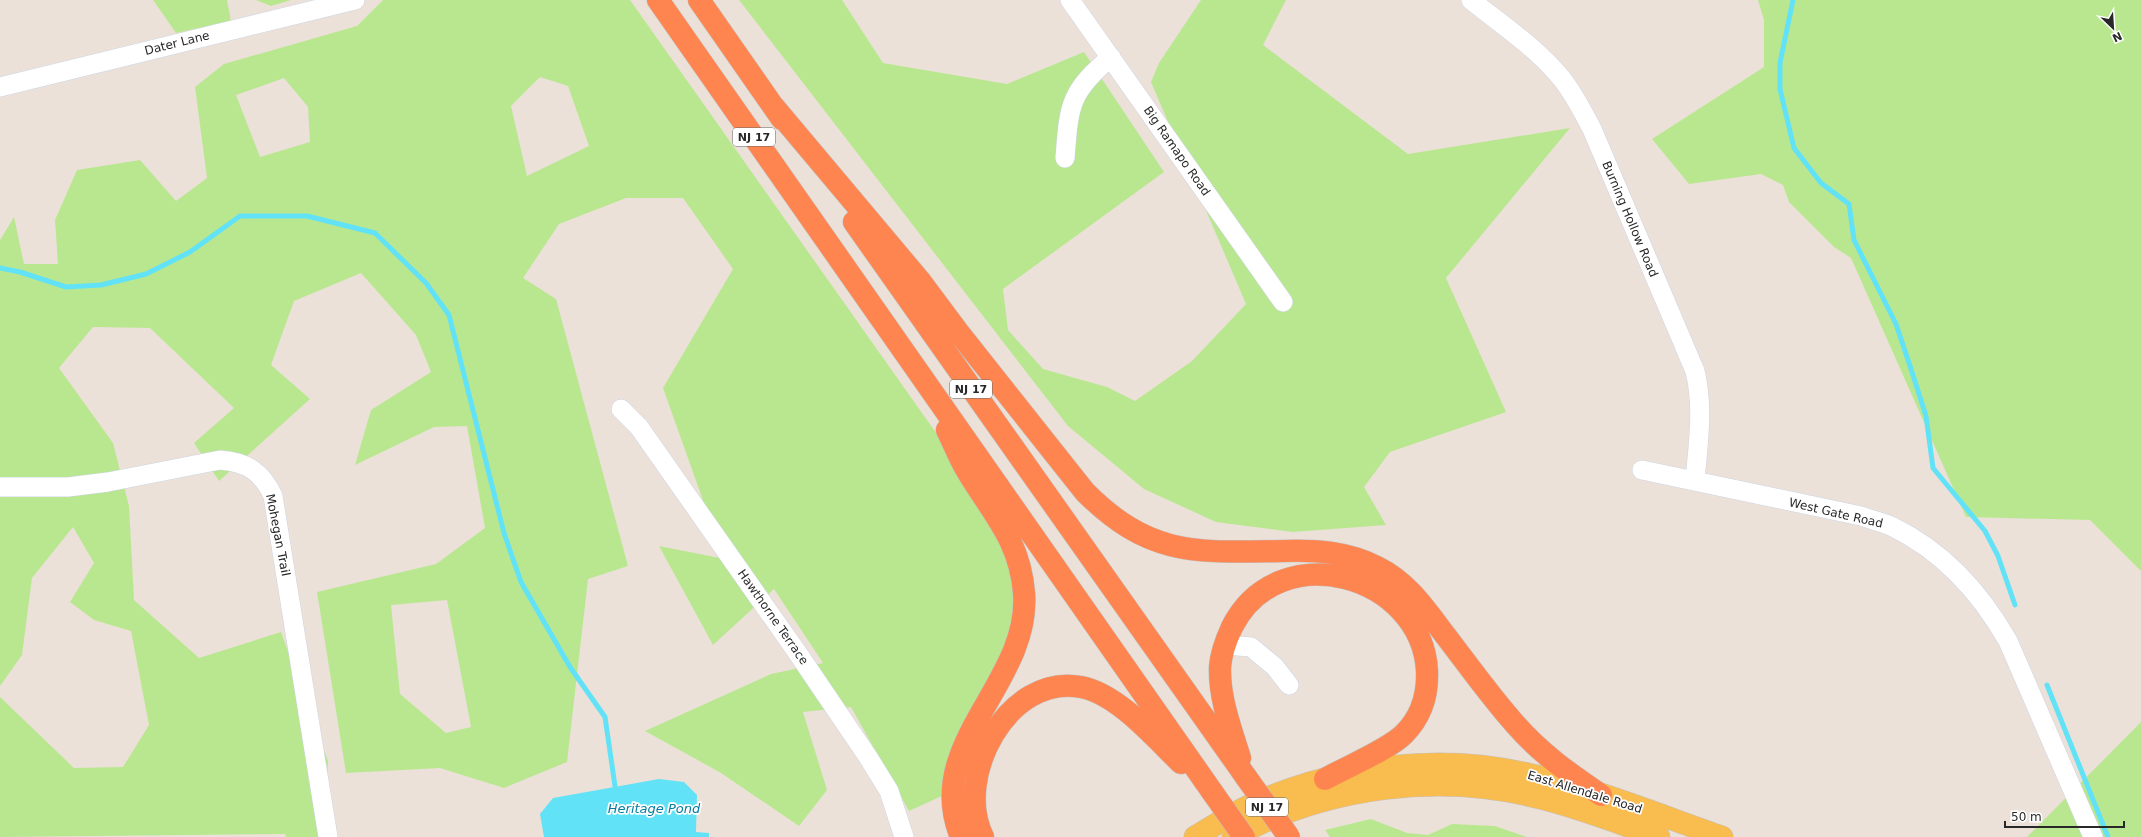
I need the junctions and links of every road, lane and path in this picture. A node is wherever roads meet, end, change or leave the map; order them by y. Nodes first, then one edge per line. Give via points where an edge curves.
1 (355, 0) edge
2 (658, 0) edge
3 (699, 0) edge
4 (1070, 0) edge
5 (1471, 0) edge
6 (297, 7) edge
7 (1111, 57) junction
8 (0, 87) edge
9 (774, 107) junction
10 (1065, 158) dead end
11 (1283, 302) dead end
12 (918, 370) junction
13 (621, 409) dead end
14 (1642, 470) dead end
15 (1695, 481) junction
16 (0, 487) edge
17 (1225, 645) junction
18 (1289, 685) dead end
19 (1246, 777) junction
20 (1325, 779) junction
21 (1214, 793) junction
22 (1601, 795) junction
23 (328, 837) edge
24 (904, 837) edge
25 (961, 837) edge
26 (984, 837) edge
27 (1195, 837) edge
28 (1233, 837) edge
29 (1244, 837) edge
30 (1289, 837) edge
31 (1659, 837) edge
32 (1722, 837) edge
33 (2093, 837) edge

1 - 6 street, Dater Lane
2 - 12 highway, NJ 17
3 - 9 highway, NJ 17
4 - 7 street, Big Ramapo Road
5 - 15 street, Burning Hollow Road via 1547,63 1579,103 1592,129 1695,372 1700,392 1701,416
6 - 8 street, Dater Lane
7 - 10 street via 1086,78 1072,104
7 - 11 street, Big Ramapo Road
9 - 19 highway, NJ 17
9 - 22 highway via 921,282 1085,492 1108,514 1136,533 1179,548 1208,552 1323,551 1350,556 1379,568 1415,596 1527,737 1562,768
12 - 21 highway, NJ 17
12 - 25 highway via 967,471 1010,538 1020,566 1024,594 1022,623 1013,653 1004,674 967,737 954,776 954,806
13 - 24 street, Hawthorne Terrace via 644,433 843,719 889,791
14 - 15 street, West Gate Road
15 - 33 street, West Gate Road via 1861,516 1892,526 1923,544 1948,563 1992,613 2008,641
16 - 23 street, Mohegan Trail via 68,487 108,482 220,460 247,465 267,482 273,496
17 - 18 street via 1251,647 1275,667
17 - 19 highway via 1220,666 1222,690
17 - 20 highway via 1236,620 1252,600 1286,579 1312,573 1339,576 1362,583 1385,598 1412,626 1422,647 1427,668 1426,694 1418,717 1403,735 1393,742
19 - 30 highway, NJ 17, bridge
20 - 22 main road, East Allendale Road via 1406,765 1464,766 1521,772
20 - 27 main road, East Allendale Road via 1266,798
21 - 26 highway via 1118,706 1092,690 1068,686 1052,688 1025,701 1013,711 991,736 984,750 978,769 974,802
21 - 29 highway, NJ 17, bridge
22 - 32 main road, East Allendale Road
28 - 31 main road, East Allendale Road via 1267,820 1329,799 1379,789 1435,785 1492,789 1544,798

